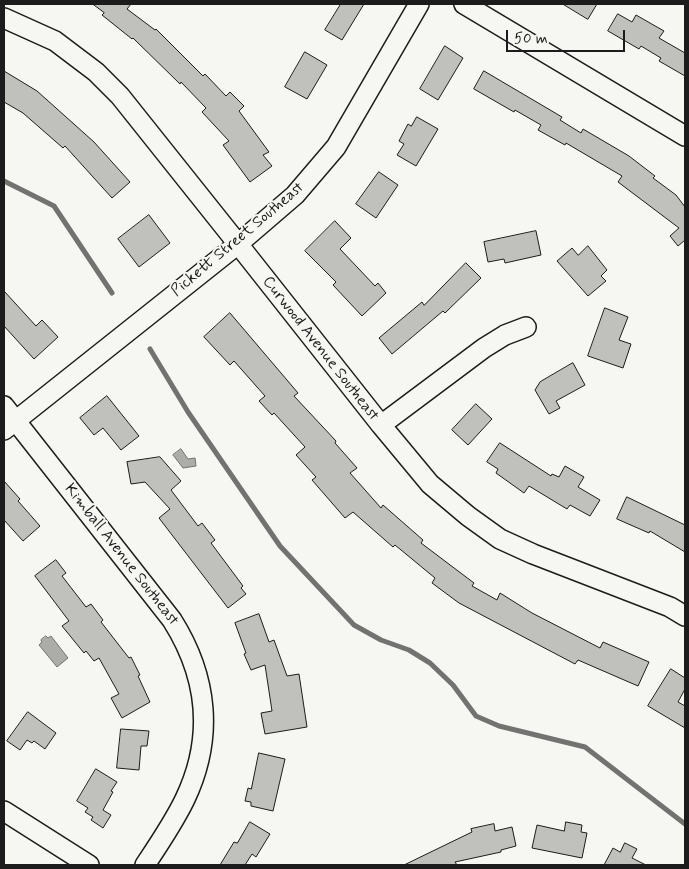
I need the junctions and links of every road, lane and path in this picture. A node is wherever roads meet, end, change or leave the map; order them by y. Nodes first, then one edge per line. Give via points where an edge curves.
1 (419, 4) edge
2 (464, 4) edge
3 (4, 18) edge
4 (685, 136) edge
5 (238, 244) junction
6 (526, 327) dead end
7 (8, 419) edge
8 (381, 426) junction
9 (685, 616) edge
10 (4, 811) edge
11 (89, 865) edge
12 (145, 865) edge

1 - 5 street, Pickett Street Southeast via 336,147 295,195
2 - 4 street
3 - 5 street, Curwood Avenue Southeast via 55,41 96,72 125,102
5 - 7 street, Pickett Street Southeast
5 - 8 street, Curwood Avenue Southeast
6 - 8 street via 484,348
7 - 12 street, Kimball Avenue Southeast via 176,626 197,671 204,720 193,780 181,807
8 - 9 street, Curwood Avenue Southeast via 430,484 500,538
10 - 11 street

